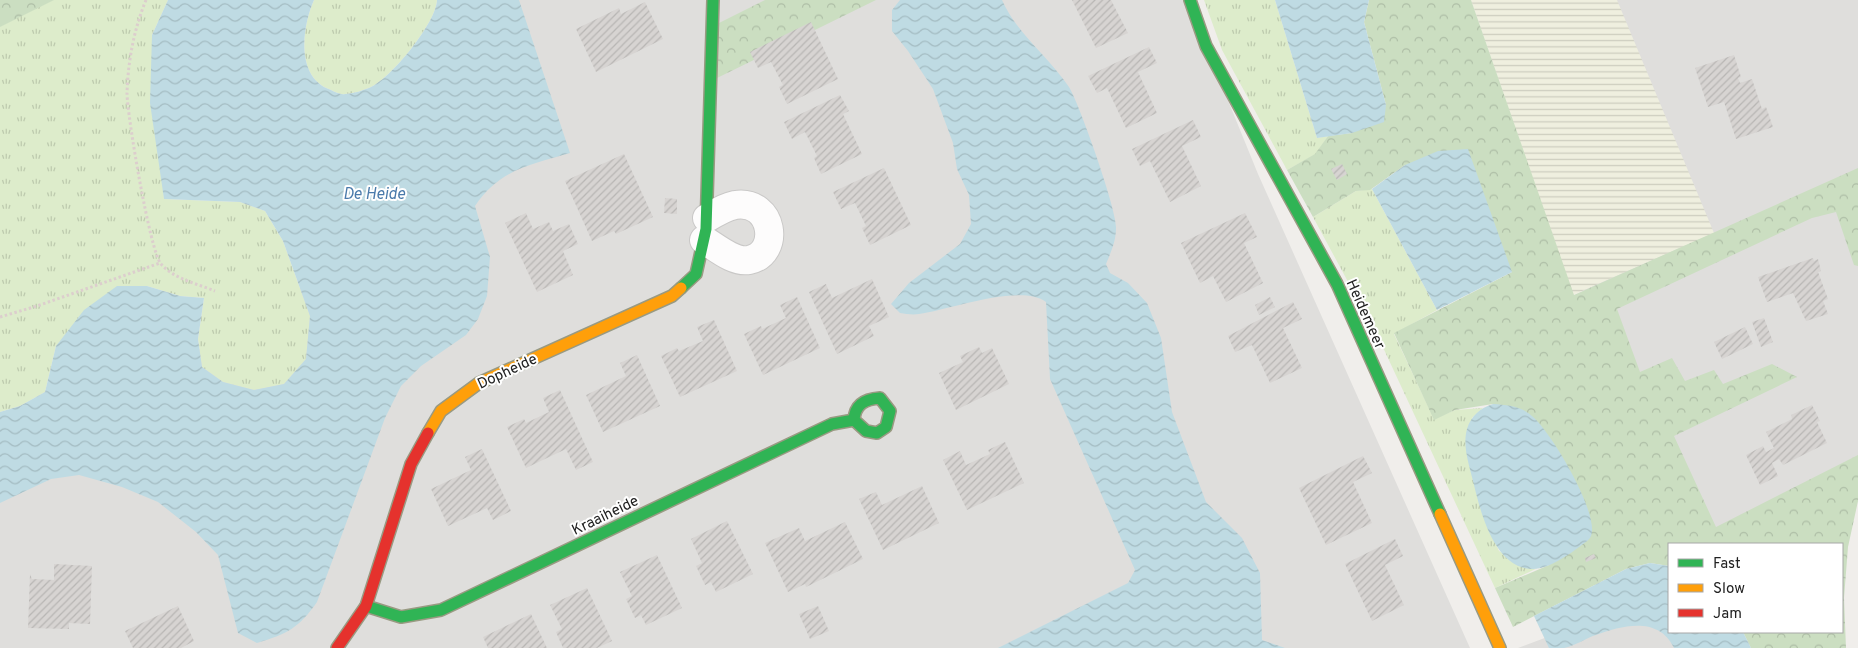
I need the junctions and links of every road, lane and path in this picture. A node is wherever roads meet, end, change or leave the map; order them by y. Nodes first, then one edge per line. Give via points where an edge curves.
1 (146, 0) edge
2 (713, 0) edge
3 (1190, 0) edge
4 (160, 264) junction
5 (215, 291) dead end
6 (0, 317) edge
7 (854, 420) dead end
8 (366, 606) junction
9 (337, 648) edge
10 (1500, 648) edge

1 - 4 path via 136,25 127,94 144,207
2 - 8 street, Dopheide via 705,229 696,274 672,296 479,383 441,411 411,464
3 - 10 street, Heidemeer via 1206,46 1337,284
4 - 5 path via 175,275
4 - 6 path
7 - 8 street, Kraaiheide via 832,424 441,610 401,617
8 - 9 street, Dopheide

